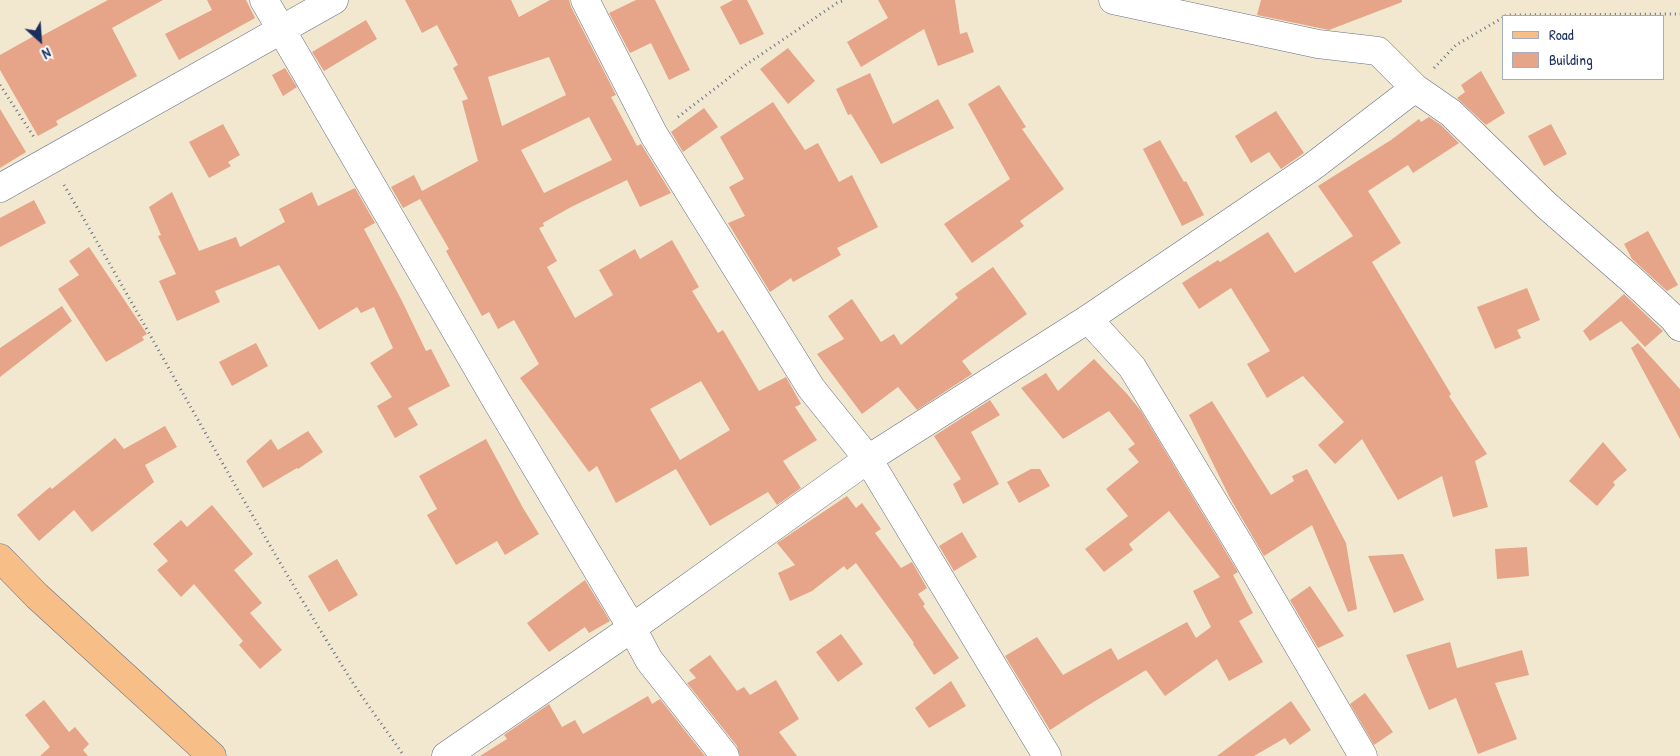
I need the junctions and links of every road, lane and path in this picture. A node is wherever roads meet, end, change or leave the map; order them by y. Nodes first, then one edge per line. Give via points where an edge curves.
1 (264, 0) edge
2 (334, 0) edge
3 (585, 0) edge
4 (845, 0) edge
5 (1113, 0) edge
6 (1680, 14) edge
7 (1508, 15) edge
8 (1502, 18) edge
9 (282, 29) junction
10 (0, 85) edge
11 (1415, 88) junction
12 (654, 135) junction
13 (49, 160) junction
14 (0, 188) edge
15 (1088, 319) junction
16 (1680, 326) edge
17 (868, 459) junction
18 (0, 558) edge
19 (632, 628) junction
20 (212, 756) edge
21 (404, 756) edge
22 (446, 756) edge
23 (725, 756) edge
24 (1047, 756) edge
25 (1363, 756) edge

1 - 9 street
2 - 9 street
3 - 12 street
4 - 12 path via 747,64
5 - 11 street via 1318,44 1378,51
6 - 7 path
8 - 11 path via 1456,46
9 - 13 street
9 - 19 street
10 - 13 path
11 - 15 street via 1312,167
11 - 16 street via 1451,113 1546,206
12 - 17 street via 811,388
13 - 14 street
13 - 21 path via 258,526 347,674
15 - 17 street
15 - 25 street via 1132,367
17 - 19 street
17 - 24 street
18 - 20 main road via 37,596
19 - 22 street
19 - 23 street via 649,660

